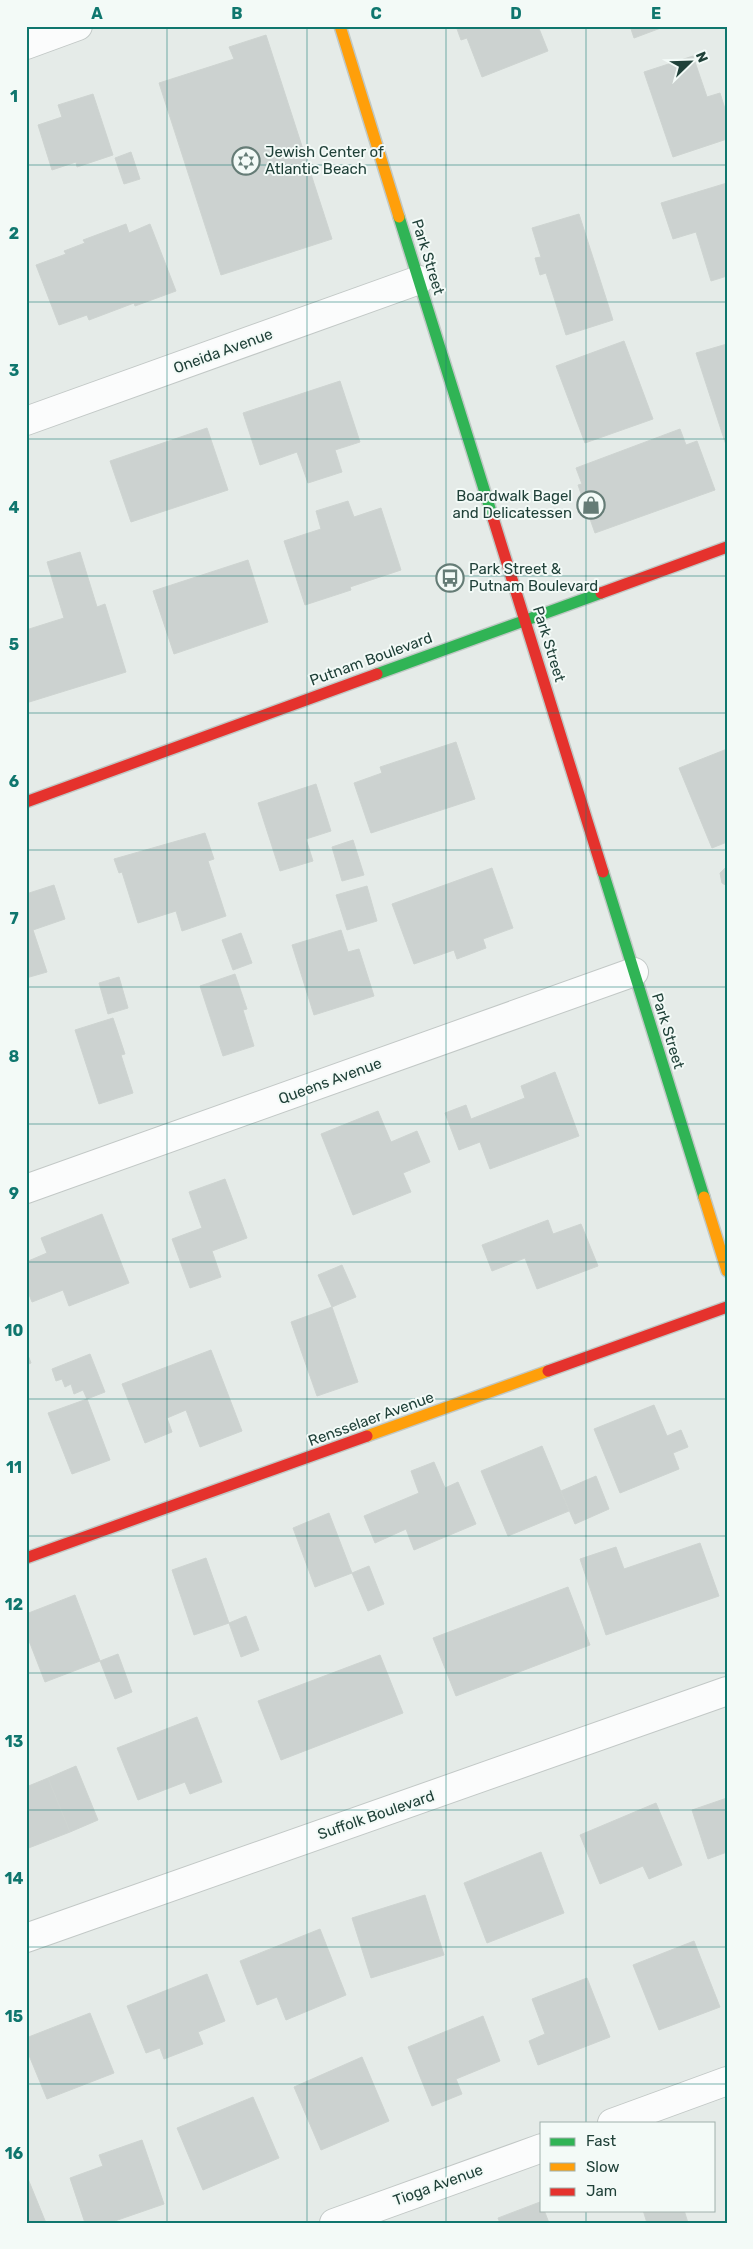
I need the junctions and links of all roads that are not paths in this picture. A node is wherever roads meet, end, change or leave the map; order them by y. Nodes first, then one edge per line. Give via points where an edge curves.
1 (78, 26) edge
2 (340, 26) edge
3 (26, 45) edge
4 (419, 280) junction
5 (26, 421) edge
6 (727, 547) edge
7 (525, 619) junction
8 (26, 802) edge
9 (634, 972) junction
10 (26, 1189) edge
11 (727, 1272) edge
12 (727, 1307) edge
13 (26, 1558) edge
14 (727, 1691) edge
15 (26, 1938) edge
16 (727, 2081) edge
17 (615, 2122) edge
18 (540, 2149) edge
19 (334, 2223) edge

1 - 3 street
2 - 4 main road, Park Street
4 - 5 street, Oneida Avenue
4 - 7 main road, Park Street
6 - 7 main road, Putnam Boulevard
7 - 8 main road, Putnam Boulevard
7 - 9 main road, Park Street
9 - 10 street, Queens Avenue
9 - 11 main road, Park Street
12 - 13 main road, Rensselaer Avenue
14 - 15 street, Suffolk Boulevard
16 - 17 street
18 - 19 street, Tioga Avenue

